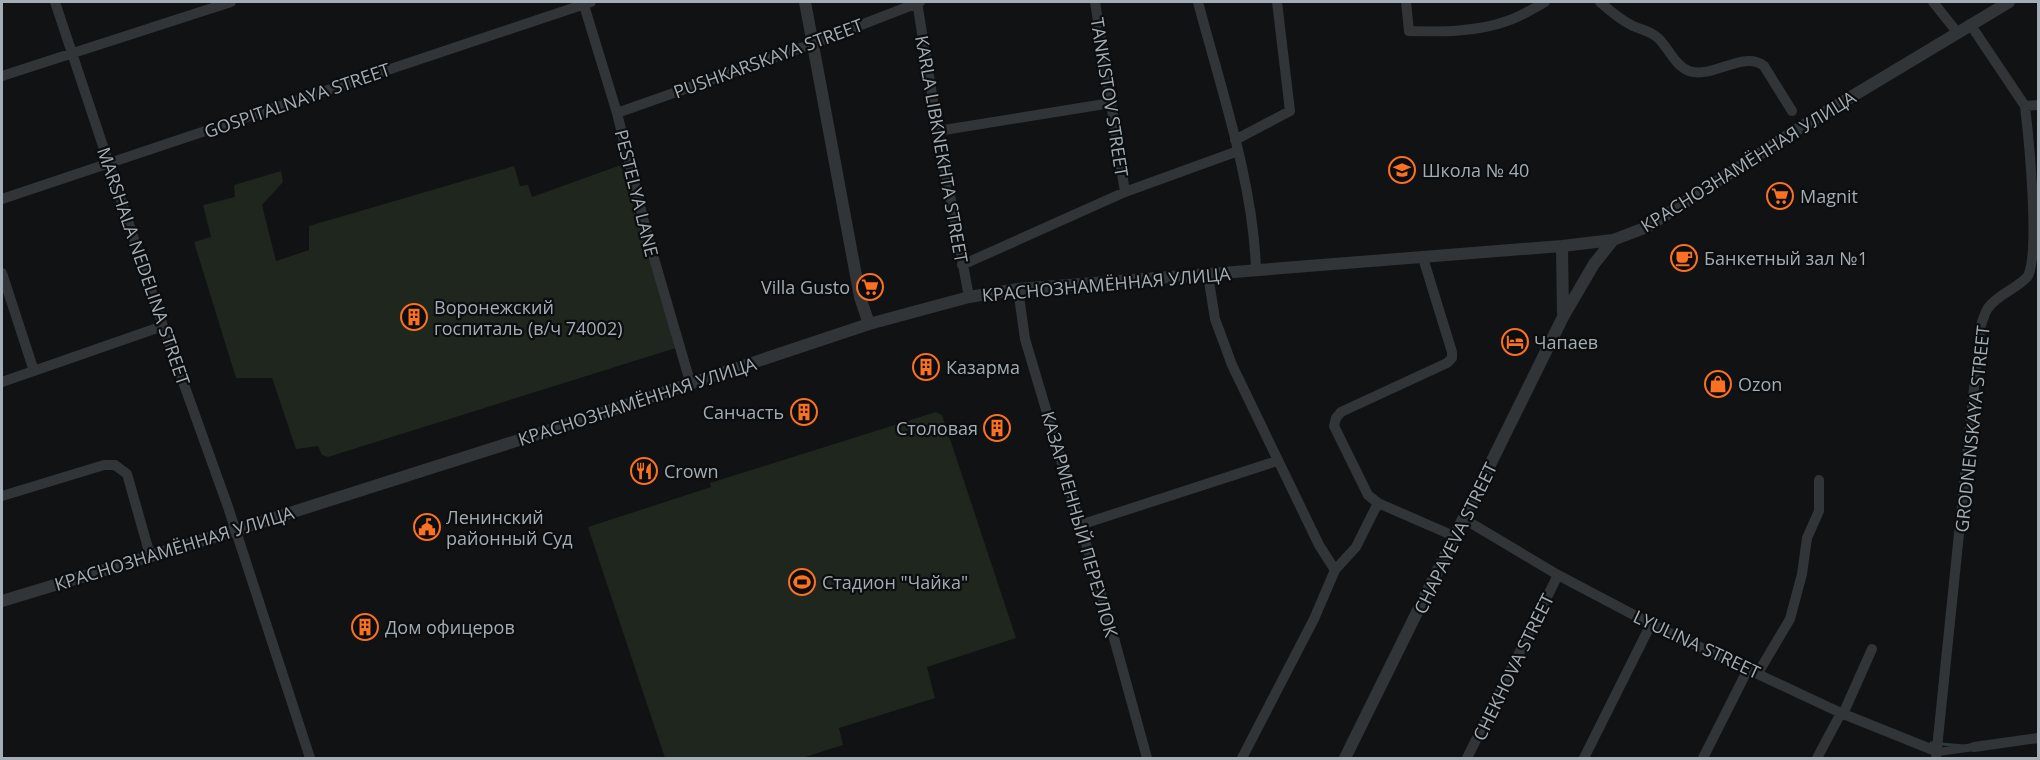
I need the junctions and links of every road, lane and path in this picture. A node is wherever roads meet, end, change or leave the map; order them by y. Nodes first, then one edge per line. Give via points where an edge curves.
1 (55, 2) edge
2 (231, 2) edge
3 (586, 2) edge
4 (805, 2) edge
5 (918, 2) edge
6 (1095, 2) edge
7 (1198, 2) edge
8 (1277, 2) edge
9 (1406, 2) edge
10 (1545, 2) edge
11 (1600, 2) edge
12 (1933, 2) edge
13 (2009, 2) edge
14 (1970, 24) junction
15 (1957, 32) junction
16 (812, 44) junction
17 (72, 53) junction
18 (2, 76) edge
19 (1111, 103) junction
20 (2038, 105) edge
21 (2025, 106) junction
22 (1792, 111) dead end
23 (616, 113) junction
24 (938, 131) junction
25 (1236, 146) junction
26 (108, 164) junction
27 (1125, 192) junction
28 (2, 199) edge
29 (2038, 222) edge
30 (1613, 240) junction
31 (1562, 246) junction
32 (1424, 258) junction
33 (962, 265) junction
34 (1256, 271) junction
35 (2, 273) edge
36 (1208, 275) junction
37 (1018, 289) junction
38 (969, 297) junction
39 (1563, 317) junction
40 (869, 324) junction
41 (163, 326) junction
42 (34, 371) junction
43 (2, 382) edge
44 (691, 385) junction
45 (1277, 461) junction
46 (1819, 480) dead end
47 (2, 496) edge
48 (1378, 503) junction
49 (1464, 519) junction
50 (1080, 525) junction
51 (236, 530) junction
52 (1456, 537) junction
53 (150, 555) junction
54 (1335, 570) junction
55 (1558, 575) junction
56 (2, 601) edge
57 (1651, 624) junction
58 (1872, 649) dead end
59 (1753, 671) junction
60 (1842, 714) junction
61 (2038, 738) edge
62 (1974, 747) joint
63 (1937, 755) edge
64 (310, 759) edge
65 (1147, 759) edge
66 (1242, 759) edge
67 (1346, 759) edge
68 (1467, 759) edge
69 (1584, 759) edge
70 (1703, 759) edge
71 (1817, 759) edge

1 - 17 street, MARSHALA NEDELINA STREET
2 - 17 street
3 - 23 street, PESTELYA LANE
3 - 26 street, GOSPITALNAYA STREET
4 - 16 street
5 - 16 street, PUSHKARSKAYA STREET
5 - 24 street, KARLA LIBKNEKHTA STREET
6 - 19 street, TANKISTOV STREET
7 - 25 street
8 - 25 street via 1290,111
9 - 10 street via 1409,31 1484,27 1507,22
11 - 22 street via 1617,16 1656,36 1688,71 1709,72 1757,61
12 - 15 street
13 - 14 street, КРАСНОЗНАМЁННАЯ УЛИЦА
14 - 15 street, КРАСНОЗНАМЁННАЯ УЛИЦА
14 - 21 street
15 - 30 street, КРАСНОЗНАМЁННАЯ УЛИЦА via 1647,227
16 - 23 street, PUSHKARSKAYA STREET
16 - 40 street via 860,297
17 - 18 street
17 - 26 street, MARSHALA NEDELINA STREET
19 - 24 street
19 - 27 street, TANKISTOV STREET
20 - 21 street
21 - 29 street, GRODNENSKAYA STREET
23 - 44 street, PESTELYA LANE
24 - 33 street, KARLA LIBKNEKHTA STREET
25 - 27 street
25 - 34 street via 1254,239
26 - 28 street, GOSPITALNAYA STREET
26 - 41 street, MARSHALA NEDELINA STREET
27 - 33 street
29 - 63 street, GRODNENSKAYA STREET via 2036,258 2029,275 1989,306 1980,329
30 - 31 street, КРАСНОЗНАМЁННАЯ УЛИЦА
30 - 39 street, CHAPAYEVA STREET via 1591,268
31 - 32 street, КРАСНОЗНАМЁННАЯ УЛИЦА
31 - 39 street
32 - 34 street, КРАСНОЗНАМЁННАЯ УЛИЦА
32 - 48 street via 1452,358 1341,412 1334,426 1368,495
33 - 38 street, KARLA LIBKNEKHTA STREET
34 - 36 street, КРАСНОЗНАМЁННАЯ УЛИЦА
35 - 42 street
36 - 37 street, КРАСНОЗНАМЁННАЯ УЛИЦА
36 - 45 street via 1215,319 1232,365
37 - 38 street, КРАСНОЗНАМЁННАЯ УЛИЦА
37 - 50 street, КАЗАРМЕННЫЙ ПЕРЕУЛОК via 1025,339
38 - 40 street, КРАСНОЗНАМЁННАЯ УЛИЦА
39 - 49 street, CHAPAYEVA STREET
40 - 44 street, КРАСНОЗНАМЁННАЯ УЛИЦА
41 - 42 street
41 - 51 street, MARSHALA NEDELINA STREET
42 - 43 street
44 - 51 street, КРАСНОЗНАМЁННАЯ УЛИЦА
45 - 50 street
45 - 54 street
46 - 59 street via 1819,511 1807,538 1790,619
47 - 53 street via 115,465 128,474
48 - 52 street
48 - 54 street via 1356,547
49 - 52 street, CHAPAYEVA STREET
49 - 55 street, LYULINA STREET
50 - 65 street, КАЗАРМЕННЫЙ ПЕРЕУЛОК
51 - 53 street, КРАСНОЗНАМЁННАЯ УЛИЦА
51 - 64 street, MARSHALA NEDELINA STREET
52 - 67 street, CHAPAYEVA STREET
53 - 56 street, КРАСНОЗНАМЁННАЯ УЛИЦА
54 - 66 street
55 - 57 street, LYULINA STREET
55 - 68 street, CHEKHOVA STREET
57 - 59 street, LYULINA STREET
57 - 69 street
58 - 60 street
59 - 60 street, LYULINA STREET
59 - 70 street
60 - 63 street, LYULINA STREET
60 - 71 street
61 - 62 street
62 - 63 street

